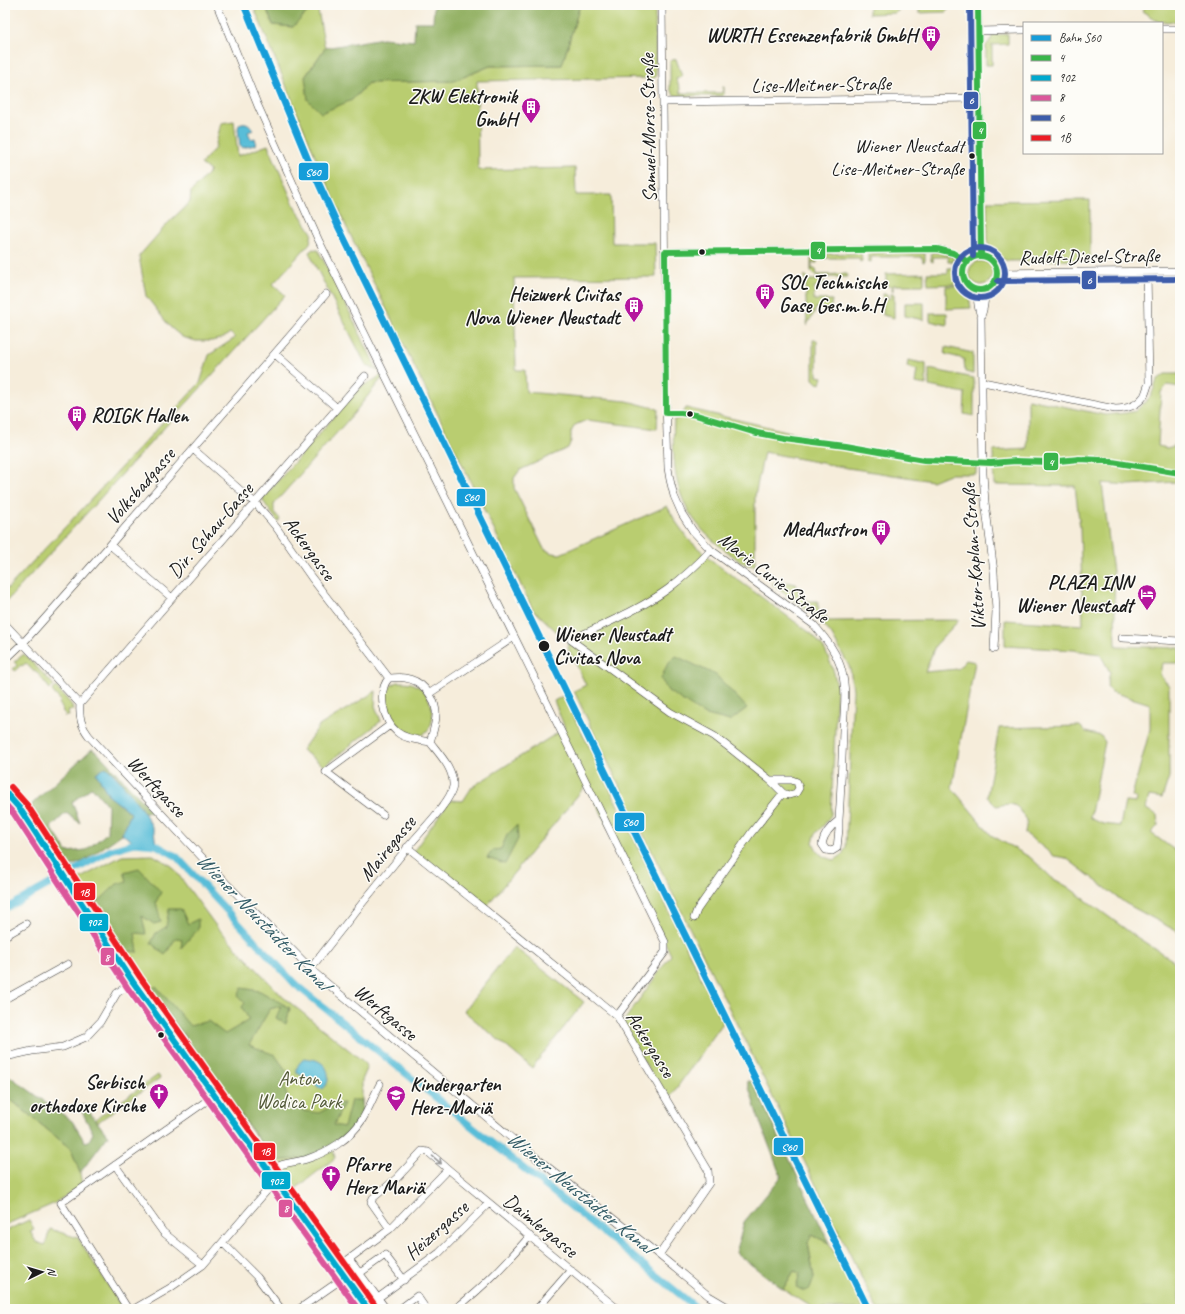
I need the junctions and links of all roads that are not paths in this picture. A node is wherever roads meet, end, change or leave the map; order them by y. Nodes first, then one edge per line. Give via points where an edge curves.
1 (217, 5) edge
2 (662, 5) edge
3 (978, 5) edge
4 (1163, 29) edge
5 (1180, 29) edge
6 (1023, 30) edge
7 (978, 31) junction
8 (979, 98) junction
9 (664, 102) junction
10 (665, 252) junction
11 (981, 256) junction
12 (968, 262) junction
13 (1180, 271) edge
14 (1147, 272) junction
15 (998, 273) junction
16 (981, 290) junction
17 (326, 294) dead end
18 (275, 354) junction
19 (365, 376) dead end
20 (983, 382) junction
21 (337, 408) junction
22 (666, 413) joint
23 (193, 449) junction
24 (255, 503) junction
25 (110, 545) junction
26 (711, 550) junction
27 (172, 598) junction
28 (5, 624) edge
29 (514, 637) junction
30 (1122, 638) dead end
31 (1180, 641) edge
32 (23, 643) junction
33 (994, 649) dead end
34 (5, 660) edge
35 (389, 678) junction
36 (430, 693) junction
37 (80, 704) junction
38 (390, 725) junction
39 (430, 742) junction
40 (770, 780) junction
41 (5, 792) edge
42 (783, 793) junction
43 (383, 815) dead end
44 (839, 820) dead end
45 (407, 847) junction
46 (694, 918) dead end
47 (26, 924) dead end
48 (5, 936) edge
49 (68, 964) dead end
50 (311, 968) junction
51 (133, 982) junction
52 (5, 1000) edge
53 (617, 1016) junction
54 (5, 1057) edge
55 (380, 1084) dead end
56 (215, 1095) junction
57 (115, 1165) junction
58 (448, 1169) junction
59 (269, 1170) junction
60 (276, 1180) junction
61 (489, 1203) junction
62 (390, 1229) junction
63 (530, 1236) junction
64 (223, 1243) junction
65 (660, 1255) junction
66 (349, 1259) junction
67 (203, 1265) junction
68 (338, 1266) junction
69 (571, 1270) junction
70 (360, 1273) junction
71 (345, 1277) junction
72 (404, 1280) junction
73 (378, 1298) junction
74 (613, 1308) edge
75 (128, 1309) edge
76 (134, 1309) edge
77 (281, 1309) edge
78 (299, 1309) edge
79 (368, 1309) edge
80 (386, 1309) edge
81 (400, 1309) edge
82 (426, 1309) edge
83 (455, 1309) edge
84 (537, 1309) edge
85 (731, 1309) edge

1 - 29 street via 258,106 318,239
2 - 9 street, Samuel-Morse-Straße
3 - 7 street
4 - 5 street
6 - 7 street
7 - 8 street
8 - 9 street, Lise-Meitner-Straße
8 - 11 street
9 - 10 street, Samuel-Morse-Straße
10 - 12 street via 937,249 953,252
10 - 22 street, Samuel-Morse-Straße
11 - 12 street
11 - 15 street, Rudolf-Diesel-Straße via 992,261
12 - 16 street via 963,276 970,287
13 - 14 street, Rudolf-Diesel-Straße
14 - 15 street, Rudolf-Diesel-Straße
14 - 20 street via 1149,383 1144,396 1135,404 1125,409 1115,409
15 - 16 street, Rudolf-Diesel-Straße via 994,284
16 - 20 street, Viktor-Kaplan-Straße via 978,310 982,316
17 - 18 street, Volksbadgasse
18 - 21 street
18 - 23 street, Volksbadgasse
19 - 21 street, Dir. Schau-Gasse
20 - 33 street, Viktor-Kaplan-Straße via 985,502 996,611
21 - 24 street, Dir. Schau-Gasse
22 - 26 street, Marie Curie-Straße via 668,468 674,496 693,531
23 - 24 street, Ackergasse
23 - 25 street, Volksbadgasse
24 - 27 street, Dir. Schau-Gasse
24 - 35 street, Ackergasse via 276,527
25 - 27 street
25 - 32 street, Volksbadgasse
26 - 40 street via 690,572 667,590 571,640 670,712 714,736
26 - 44 street, Marie Curie-Straße via 814,625 836,654 845,691
27 - 37 street, Dir. Schau-Gasse
28 - 32 street
29 - 36 street
29 - 53 street via 665,942 665,952
30 - 31 street
32 - 34 street, Volksbadgasse
32 - 37 street
35 - 36 street via 405,678 419,682
35 - 38 street via 386,681 382,703
36 - 39 street via 436,712
37 - 50 street, Werftgasse via 80,718 84,730 226,884
38 - 39 street via 403,736
38 - 43 street via 326,772
39 - 45 street, Mairegasse via 453,776 453,788 443,805
40 - 42 street
40 - 42 street via 797,782 799,788 796,793
41 - 51 main road via 20,810
42 - 46 street via 751,833
45 - 50 street, Mairegasse
45 - 53 street, Ackergasse
47 - 48 street
49 - 52 street
50 - 65 street, Werftgasse via 515,1141
51 - 54 street via 117,993 100,1022 86,1037 63,1047
51 - 56 main road
53 - 65 street, Ackergasse via 708,1170 709,1183
55 - 59 street via 362,1120 334,1147 306,1160 285,1163
56 - 57 street
56 - 59 main road
57 - 67 street via 163,1232
57 - 75 street via 61,1203
58 - 61 street, Daimlergasse
58 - 62 street
62 -> 58 street, Daimlergasse via 371,1202 373,1198 422,1152 428,1152
59 - 60 main road
60 - 64 street
60 - 68 main road
61 - 63 street, Daimlergasse
61 - 72 street, Heizergasse via 439,1253
62 - 66 street
63 - 69 street, Daimlergasse
63 - 83 street via 504,1266
64 - 67 street
64 - 77 street via 256,1277
65 - 85 street, Werftgasse via 709,1296
66 - 68 street
66 - 70 street
67 - 76 street
68 - 71 main road
69 - 74 street, Daimlergasse
69 - 84 street
70 - 72 street, Heizergasse via 385,1255
70 - 73 street
71 - 78 street
71 - 79 main road
72 - 73 street, Heizergasse
73 - 80 street
81 - 82 street via 417,1296

